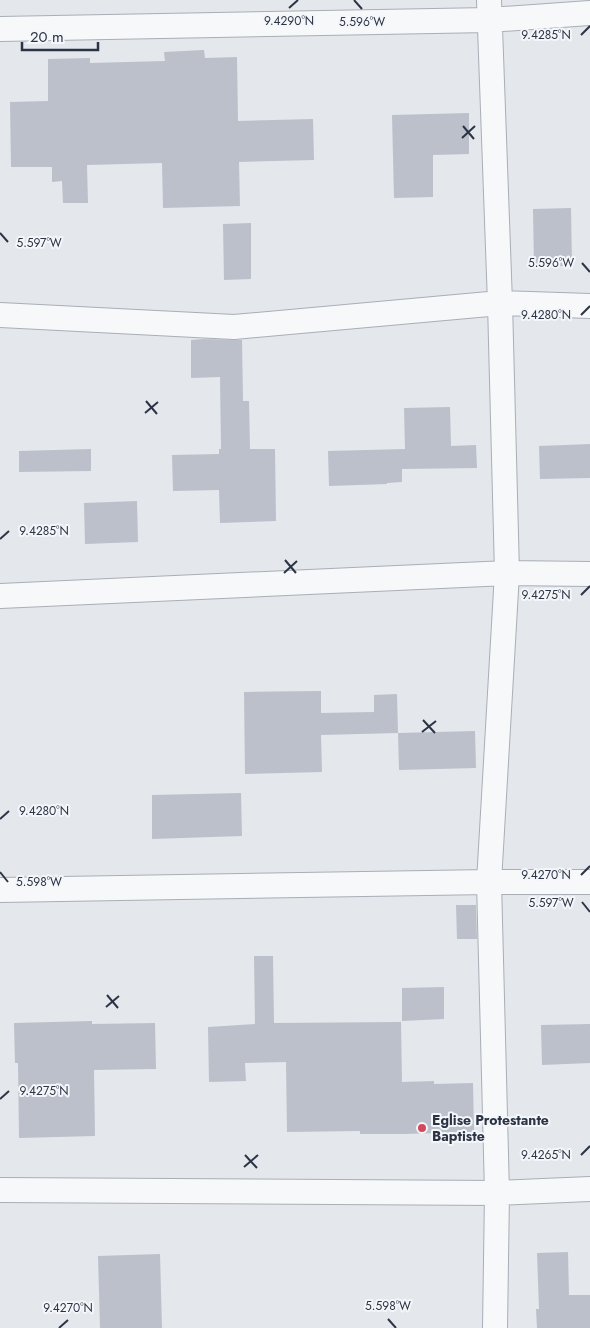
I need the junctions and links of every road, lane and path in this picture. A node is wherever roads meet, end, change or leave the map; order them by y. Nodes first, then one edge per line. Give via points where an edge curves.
1 (489, 10) edge
2 (590, 13) edge
3 (0, 29) edge
4 (500, 302) junction
5 (590, 306) edge
6 (0, 315) edge
7 (507, 573) junction
8 (590, 574) edge
9 (0, 596) edge
10 (489, 882) junction
11 (590, 882) edge
12 (0, 890) edge
13 (590, 1189) edge
14 (0, 1190) edge
15 (496, 1193) junction
16 (495, 1328) edge

1 - 2 street
1 - 3 street
1 - 4 street
4 - 5 street
4 - 6 street via 234,327
4 - 7 street
7 - 8 street
7 - 9 street
7 - 10 street
10 - 11 street
10 - 12 street
10 - 15 street
13 - 15 street
14 - 15 street
15 - 16 street

